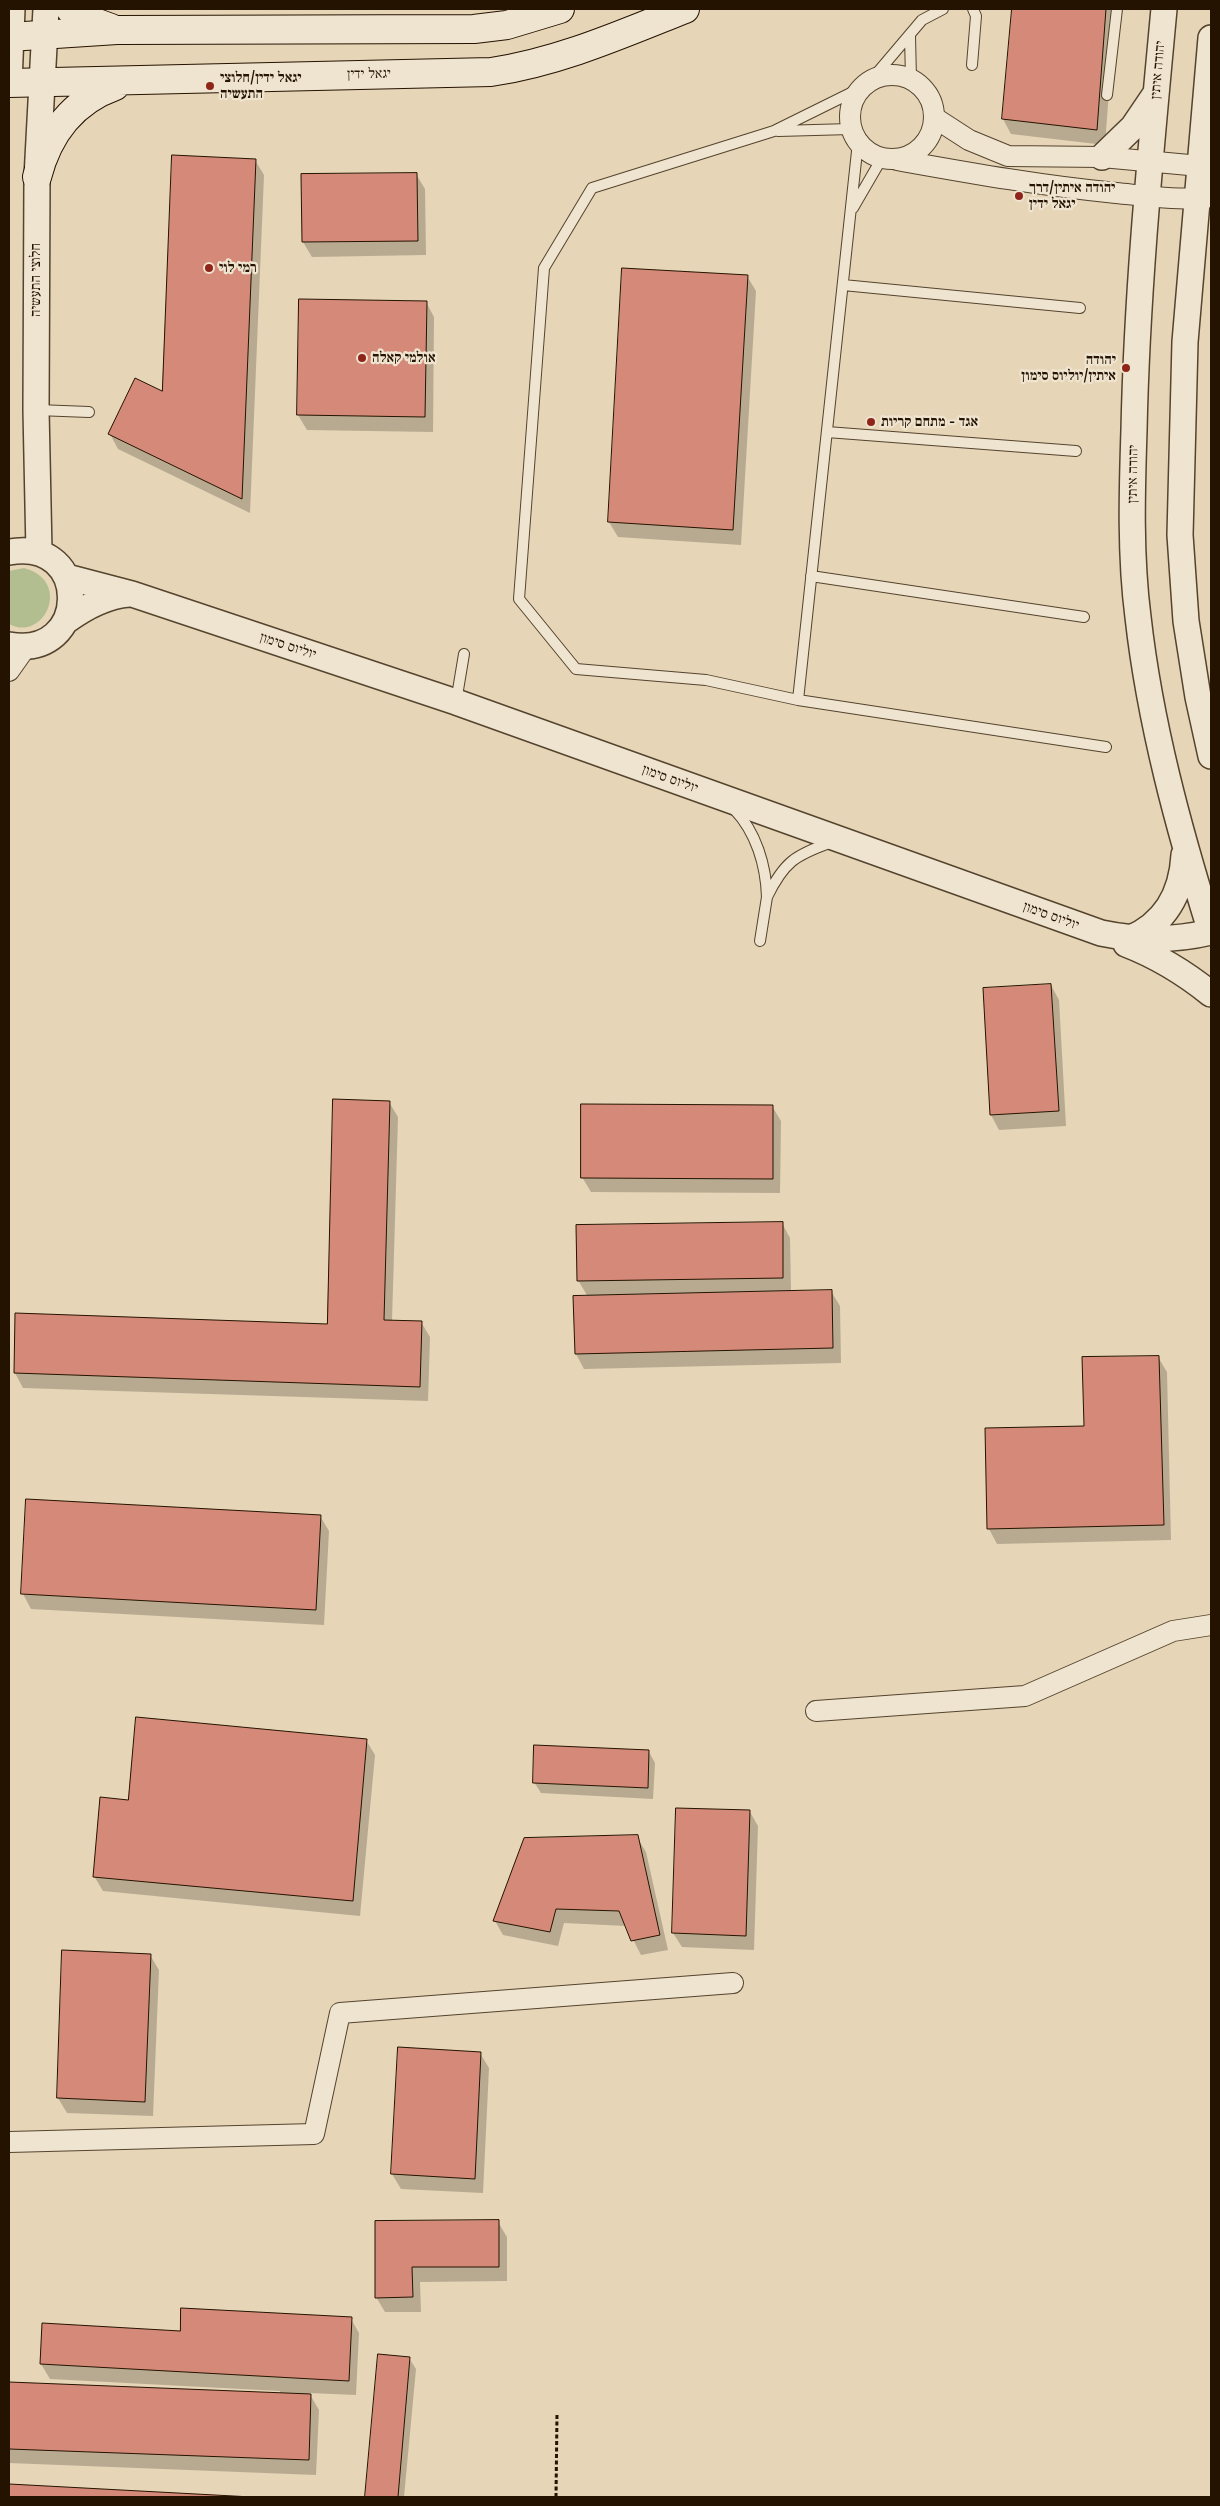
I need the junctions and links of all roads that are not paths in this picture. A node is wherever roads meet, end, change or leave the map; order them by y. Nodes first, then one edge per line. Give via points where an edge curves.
1 (12, 9) edge
2 (46, 9) edge
3 (70, 9) edge
4 (560, 9) edge
5 (685, 9) edge
6 (943, 9) edge
7 (973, 9) edge
8 (1117, 9) edge
9 (1164, 9) edge
10 (117, 30) junction
11 (45, 36) junction
12 (910, 36) junction
13 (10, 37) edge
14 (1211, 38) edge
15 (972, 64) dead end
16 (911, 79) junction
17 (126, 82) junction
18 (9, 83) edge
19 (866, 83) junction
20 (42, 84) junction
21 (1156, 94) junction
22 (1107, 95) dead end
23 (935, 118) junction
24 (774, 131) junction
25 (855, 136) junction
26 (1102, 157) junction
27 (890, 159) junction
28 (1149, 162) junction
29 (1205, 167) edge
30 (37, 177) junction
31 (1147, 196) junction
32 (1204, 198) edge
33 (852, 211) junction
34 (843, 286) junction
35 (1080, 308) dead end
36 (36, 410) junction
37 (89, 412) dead end
38 (827, 432) junction
39 (1076, 451) dead end
40 (9, 552) edge
41 (39, 552) junction
42 (67, 576) junction
43 (811, 576) junction
44 (132, 594) junction
45 (1084, 617) dead end
46 (66, 621) junction
47 (17, 646) edge
48 (464, 654) dead end
49 (9, 670) edge
50 (798, 700) junction
51 (456, 702) junction
52 (1106, 747) dead end
53 (1211, 756) edge
54 (722, 798) junction
55 (1181, 831) junction
56 (837, 840) junction
57 (767, 897) junction
58 (1211, 932) edge
59 (1100, 934) junction
60 (1129, 939) junction
61 (760, 940) dead end
62 (1211, 994) edge
63 (1211, 1625) edge
64 (816, 1711) dead end
65 (733, 1984) dead end
66 (9, 2142) edge

1 - 13 street
2 - 11 street, חלוצי התעשיה
3 - 10 main road via 88,20
4 - 10 main road via 507,25 474,29
5 - 17 main road, יגאל ידין via 580,50 491,72
6 - 12 lane via 922,20
7 - 15 lane via 976,16
8 - 22 lane
9 - 21 street, יהודה איתין
10 - 11 main road
11 - 13 main road
11 - 20 street, חלוצי התעשיה
12 - 16 lane
12 - 19 lane
13 - 18 street
14 - 29 street
16 - 19 street via 886,74
16 - 23 street via 926,90 933,103
17 - 20 main road, יגאל ידין
17 - 30 main road via 106,89 76,107 49,142
18 - 20 main road, יגאל ידין
19 - 24 lane
19 - 25 street via 853,100 850,115
20 - 30 street, חלוצי התעשיה
21 - 26 street via 1133,127
21 - 28 street, יהודה איתין
23 - 26 street via 969,140 1008,156
23 - 27 street via 933,130 920,150 909,156
24 - 25 lane
24 - 50 lane via 592,188 544,268 519,599 576,669 706,680
25 - 27 street via 869,152
25 - 33 lane
26 - 28 street
27 - 31 street via 1046,186
27 - 33 lane
28 - 29 street
28 - 31 street, יהודה איתין
29 - 32 street
30 - 36 street, חלוצי התעשיה
31 - 32 street
31 - 55 street, יהודה איתין via 1136,345 1132,525 1138,616 1150,699
32 - 53 street via 1185,342 1180,535 1186,621
33 - 34 lane
34 - 35 lane
34 - 38 lane
36 - 37 lane
36 - 41 street, חלוצי התעשיה
38 - 39 lane
38 - 43 lane
40 - 41 street via 22,549
41 - 42 street via 60,566
42 - 44 street, יוליוס סימון
42 - 46 street via 71,606
43 - 45 lane
43 - 50 lane
44 - 46 street, יוליוס סימון via 114,595
44 - 51 street, יוליוס סימון
46 - 47 street, יוליוס סימון via 42,643
47 - 49 street
48 - 51 lane
50 - 52 lane
51 - 54 street, יוליוס סימון
54 - 56 street, יוליוס סימון
54 - 57 lane via 740,816 753,836 763,862
55 - 58 street, יהודה איתין
55 - 60 street via 1183,876 1178,892 1151,925
56 - 57 lane via 794,859 782,869
56 - 59 street, יוליוס סימון
57 - 61 lane
58 - 60 street, יוליוס סימון via 1163,940
59 - 60 street, יוליוס סימון
59 - 62 street via 1148,952
63 - 64 street via 1173,1631 1025,1696
65 - 66 street via 340,2013 314,2134

